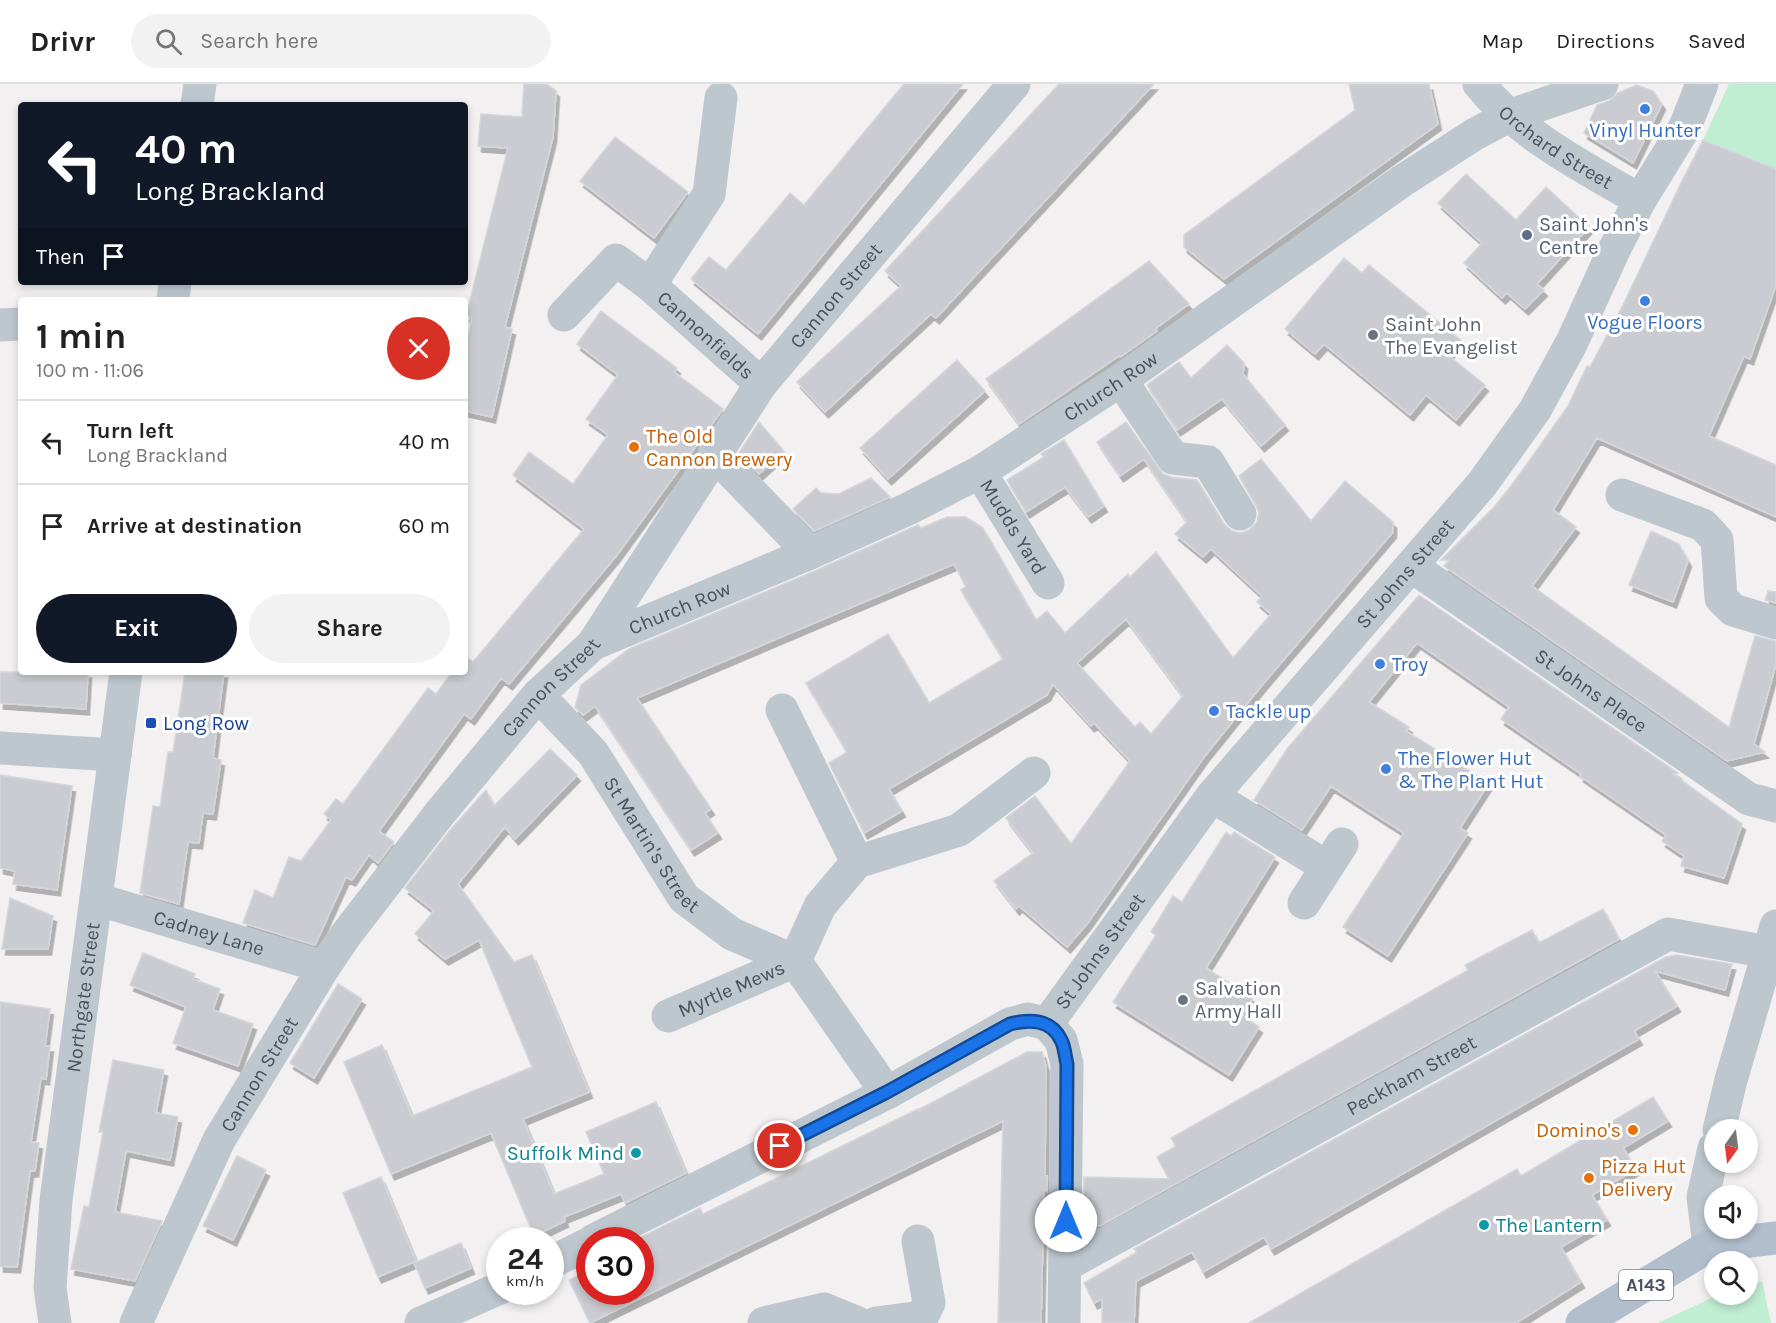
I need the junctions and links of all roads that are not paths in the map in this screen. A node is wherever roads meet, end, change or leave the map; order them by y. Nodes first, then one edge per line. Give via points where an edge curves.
1 (200, 84) edge
2 (1479, 84) edge
3 (1602, 84) edge
4 (1702, 84) edge
5 (1007, 86) edge
6 (722, 98) dead end
7 (197, 102) edge
8 (1511, 116) junction
9 (1640, 200) junction
10 (650, 285) junction
11 (564, 315) dead end
12 (18, 324) edge
13 (0, 325) edge
14 (1121, 380) junction
15 (761, 384) junction
16 (714, 454) junction
17 (980, 472) junction
18 (1622, 495) dead end
19 (1240, 514) dead end
20 (810, 553) junction
21 (1412, 566) junction
22 (1048, 583) dead end
23 (1776, 623) edge
24 (593, 645) junction
25 (126, 675) edge
26 (538, 695) junction
27 (782, 710) dead end
28 (0, 747) edge
29 (116, 755) junction
30 (1034, 773) dead end
31 (1212, 796) junction
32 (1776, 806) edge
33 (857, 862) junction
34 (96, 899) junction
35 (1304, 903) dead end
36 (1772, 939) edge
37 (795, 961) junction
38 (324, 967) junction
39 (668, 1016) dead end
40 (1047, 1024) junction
41 (887, 1092) junction
42 (1722, 1119) edge
43 (1708, 1173) edge
44 (620, 1227) edge
45 (1776, 1238) edge
46 (918, 1241) dead end
47 (1709, 1246) junction
48 (1066, 1265) junction
49 (486, 1294) edge
50 (55, 1323) edge
51 (136, 1323) edge
52 (421, 1323) edge
53 (764, 1323) edge
54 (858, 1323) edge
55 (876, 1323) edge
56 (1064, 1323) edge
57 (1581, 1323) edge

1 - 7 street
2 - 8 street, Orchard Street
3 - 8 street, Church Row
4 - 9 street, St Johns Street via 1684,127
5 - 15 street, Cannon Street
6 - 10 street, Cannonfields via 708,194
8 - 9 street, Orchard Street via 1557,151
8 - 14 street, Church Row via 1402,181
9 - 21 street, St Johns Street via 1535,410 1482,484
10 - 11 street, Cannonfields via 616,260
10 - 15 street, Cannonfields
12 - 13 street
14 - 17 street, Church Row
14 - 19 street via 1173,458 1208,462
15 - 16 street, Cannon Street
16 - 20 street
16 - 24 street, Cannon Street
17 - 20 street, Church Row
17 - 22 street, Mudds Yard
18 - 23 street via 1703,525 1718,540 1721,598 1733,610
20 - 24 street, Church Row
21 - 31 street, St Johns Street
21 - 32 street, St Johns Place via 1749,799
24 - 26 street, Cannon Street
25 - 29 street, Northgate Street
26 - 37 street, St Martin's Street via 593,753 684,898 732,933
26 - 38 street, Cannon Street via 440,813
27 - 33 street
28 - 29 street
29 - 34 street, Northgate Street
30 - 33 street via 959,830
31 - 35 street via 1335,855
31 - 40 street, St Johns Street
33 - 37 street via 820,906
34 - 38 street, Cadney Lane
34 - 50 street, Northgate Street via 57,1200 50,1288
36 - 42 street
36 - 48 street, Peckham Street via 1668,934
37 - 39 street, Myrtle Mews
37 - 41 street
38 - 51 street, Cannon Street via 219,1140
40 - 41 street via 1028,1019 1010,1024
40 - 48 street via 1061,1040 1067,1064
41 - 44 street
43 - 47 street via 1703,1197
45 - 47 main road, A143
46 - 55 street via 929,1303 922,1317
47 - 57 main road, A143
48 - 56 street
49 - 52 street
53 - 54 street via 824,1309

